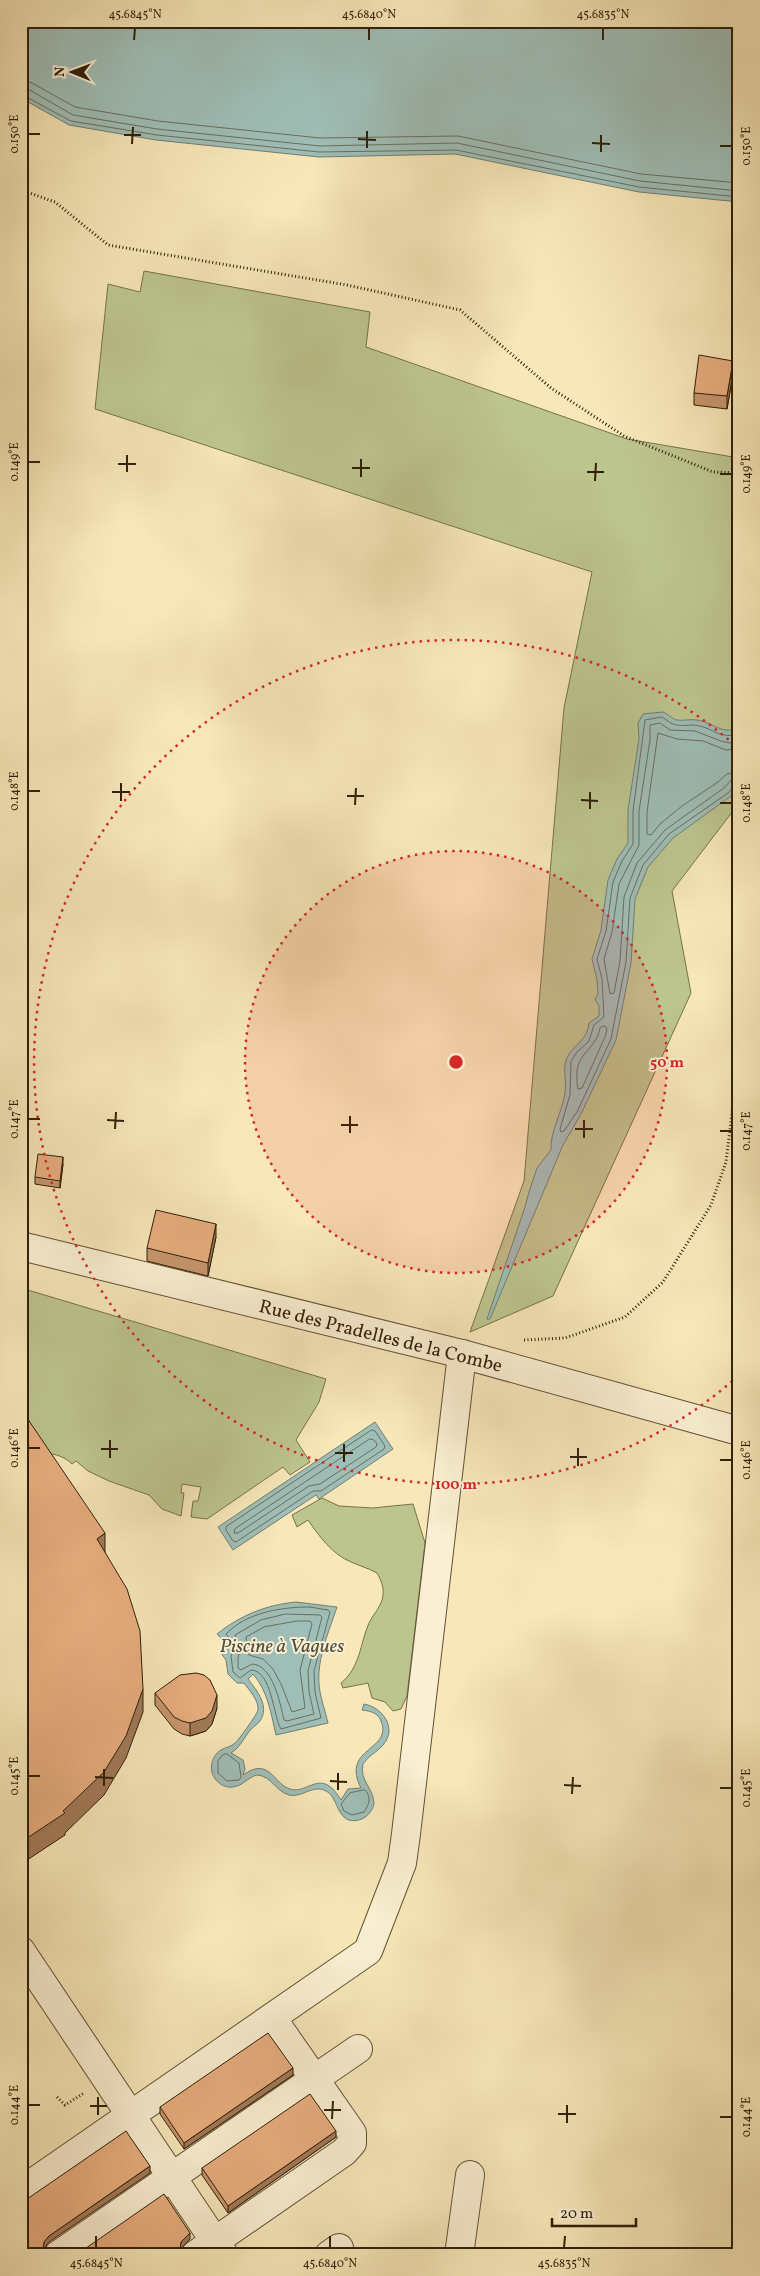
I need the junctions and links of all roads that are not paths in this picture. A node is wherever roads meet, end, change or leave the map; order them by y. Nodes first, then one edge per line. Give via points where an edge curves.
1 (21, 1246) edge
2 (462, 1354) junction
3 (739, 1431) edge
4 (21, 1951) edge
5 (272, 2018) junction
6 (358, 2049) dead end
7 (314, 2079) junction
8 (130, 2116) junction
9 (470, 2175) dead end
10 (172, 2178) junction
11 (21, 2191) edge
12 (211, 2250) edge
13 (58, 2255) edge
14 (459, 2255) edge

1 - 2 street, Rue des Pradelles de la Combe
2 - 3 street, Rue des Pradelles de la Combe
2 - 5 street via 402,1863 368,1950
4 - 8 street
5 - 7 street
5 - 8 street
6 - 7 street
7 - 10 street
7 - 12 street via 352,2133 352,2143
8 - 10 street
8 - 11 street
9 - 14 street
10 - 12 street
10 - 13 street

